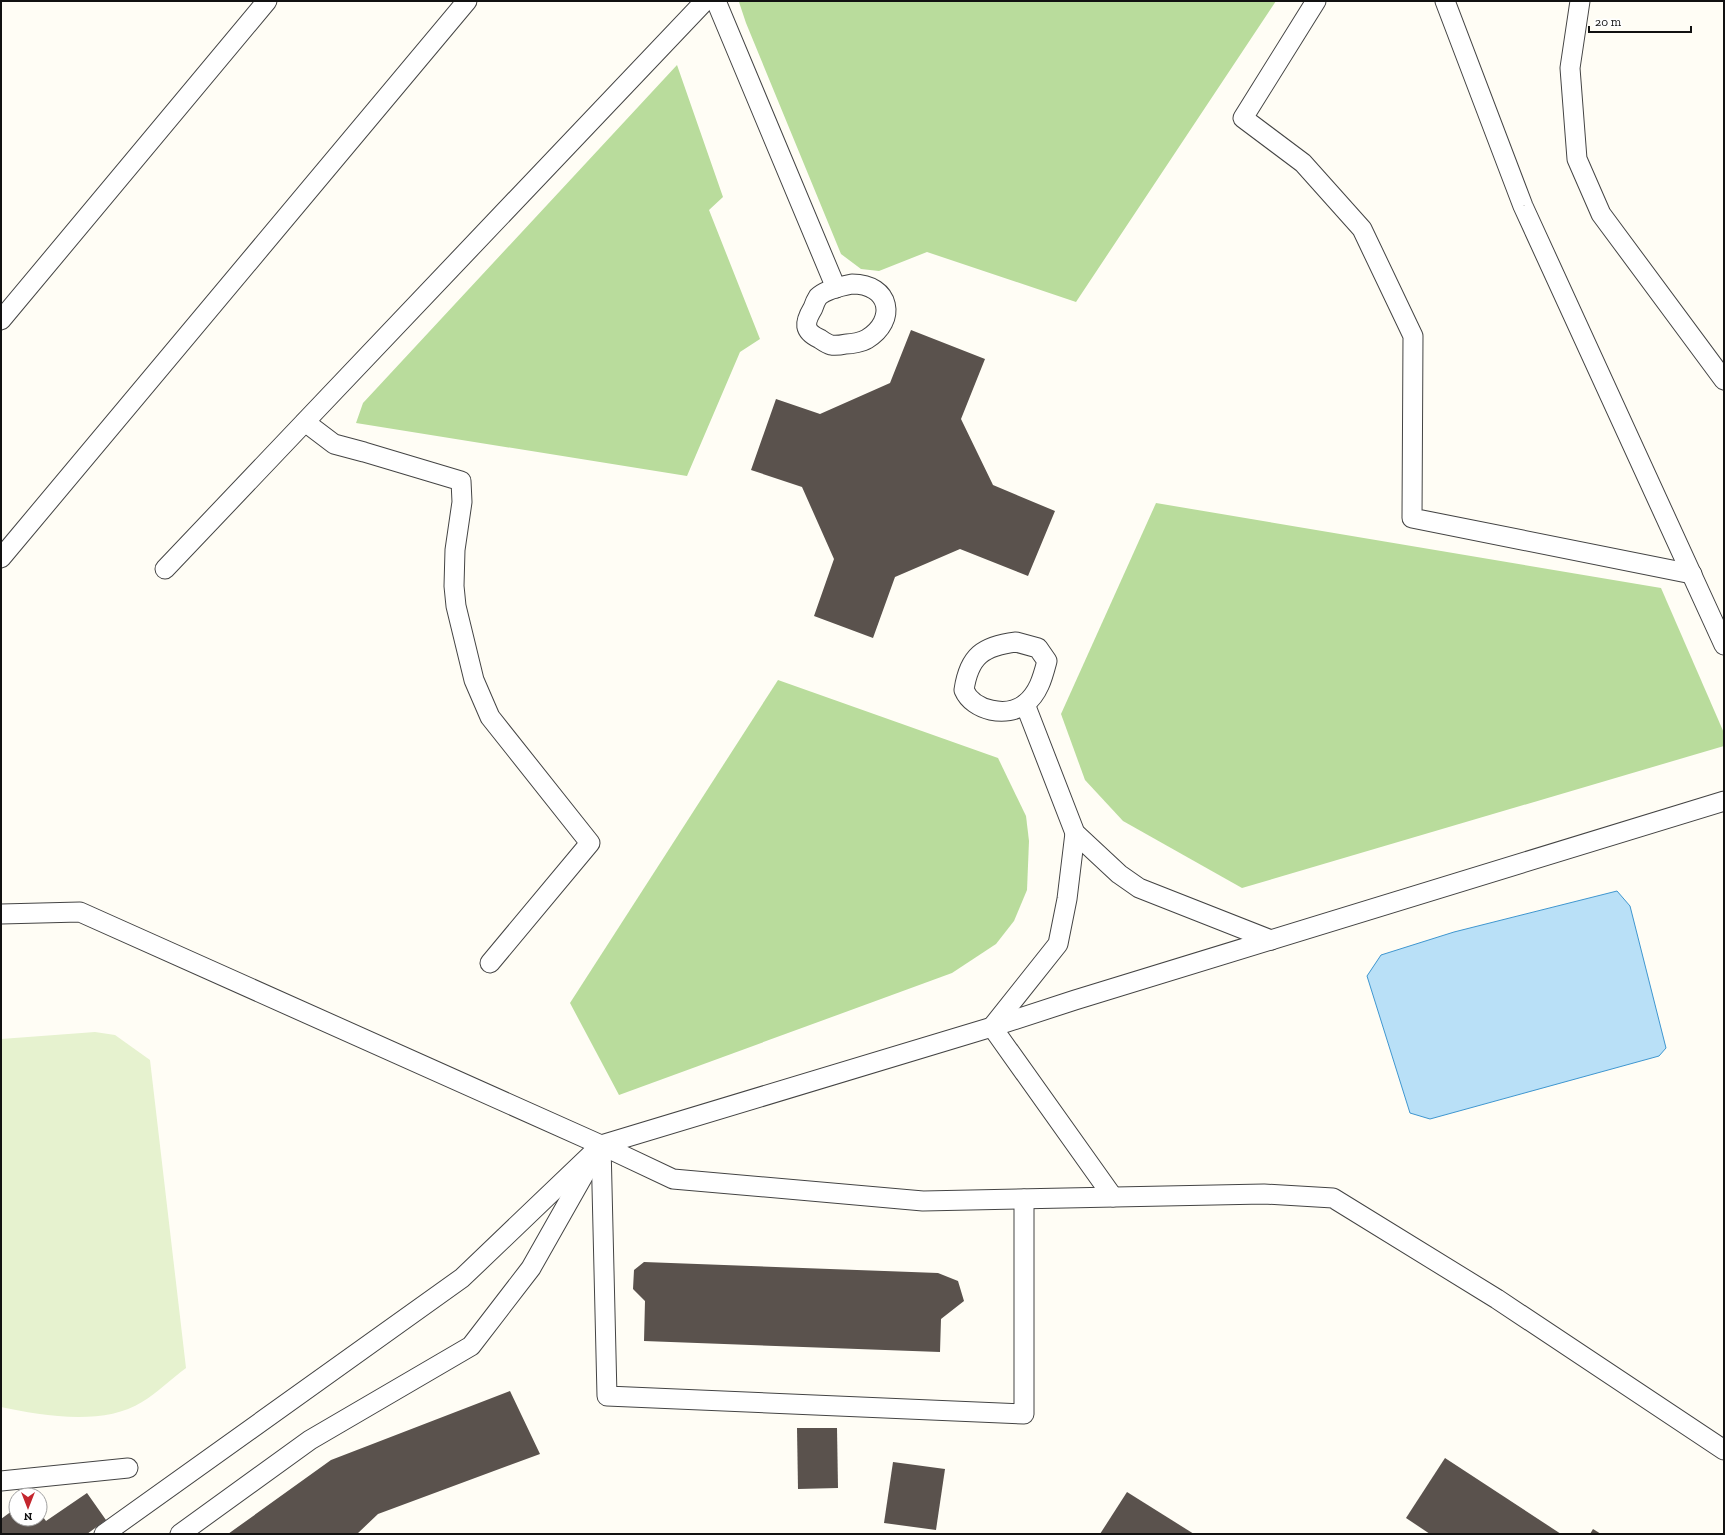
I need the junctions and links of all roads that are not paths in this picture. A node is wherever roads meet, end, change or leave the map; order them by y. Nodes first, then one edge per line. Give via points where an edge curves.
1 (267, 1) edge
2 (467, 1) edge
3 (705, 1) edge
4 (716, 1) edge
5 (1316, 1) edge
6 (1445, 1) edge
7 (1580, 1) edge
8 (836, 288) dead end
9 (1, 320) edge
10 (1724, 380) edge
11 (305, 422) junction
12 (1, 558) edge
13 (165, 569) dead end
14 (1692, 574) junction
15 (1724, 644) edge
16 (1025, 704) junction
17 (1724, 801) edge
18 (1075, 833) junction
19 (1, 914) edge
20 (1271, 940) junction
21 (490, 963) dead end
22 (992, 1027) junction
23 (600, 1145) junction
24 (1114, 1197) junction
25 (1024, 1199) junction
26 (1724, 1450) edge
27 (128, 1468) dead end
28 (1, 1481) edge
29 (104, 1534) edge
30 (180, 1534) edge

1 - 9 lane
2 - 12 lane
3 - 11 lane
4 - 8 lane
5 - 14 lane via 1243,118 1302,163 1362,229 1413,336 1412,518
6 - 14 lane via 1523,206
7 - 10 lane via 1570,68 1577,160 1601,214
11 - 13 lane
11 - 21 lane via 334,444 461,481 462,502 455,550 454,586 456,606 474,680 490,717 590,843
14 - 15 lane
16 - 16 lane via 1040,686 1047,661 1038,648 1016,642 986,648 970,666 964,690 972,703 1002,711
16 - 18 lane
17 - 20 lane
18 - 20 lane via 1119,874 1139,888
18 - 22 lane via 1067,899 1058,944
19 - 23 lane via 80,912
20 - 22 lane
22 - 23 lane
22 - 24 lane
23 - 25 lane via 673,1179 922,1201
23 - 25 lane via 607,1396 1024,1414
23 - 29 lane via 462,1278
23 - 30 lane via 532,1268 471,1346 310,1440
24 - 25 lane
24 - 26 lane via 1264,1194 1333,1198 1497,1299
27 - 28 lane

